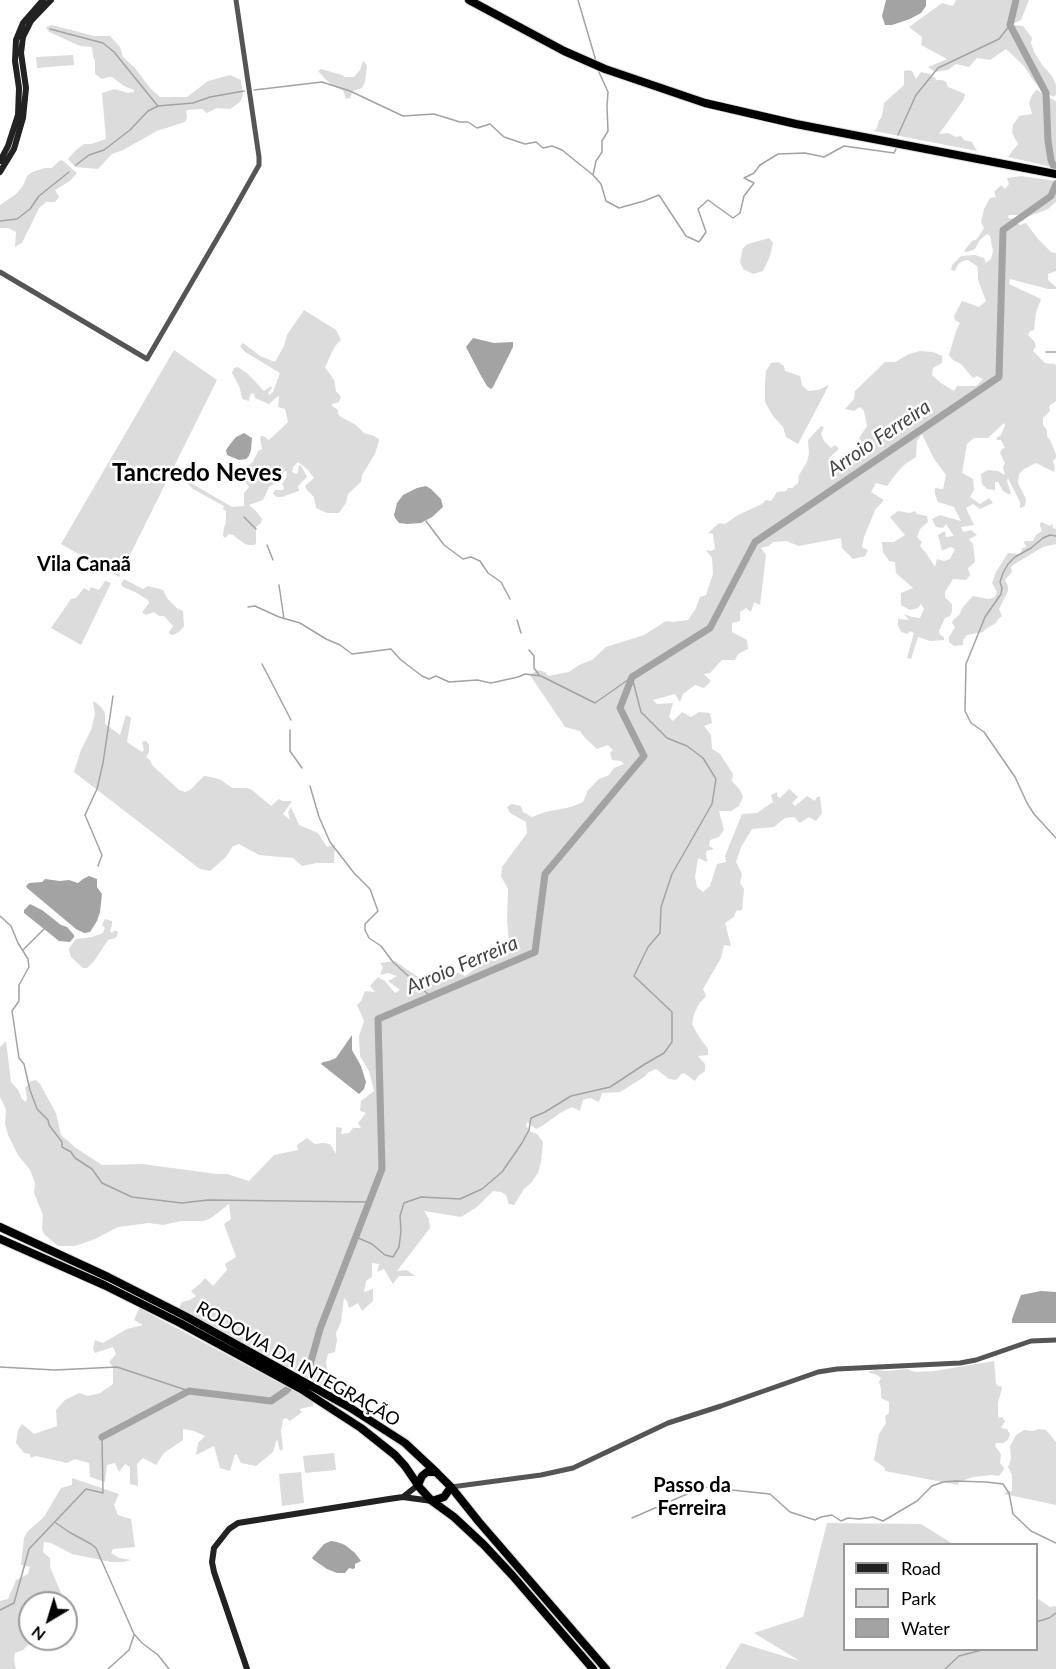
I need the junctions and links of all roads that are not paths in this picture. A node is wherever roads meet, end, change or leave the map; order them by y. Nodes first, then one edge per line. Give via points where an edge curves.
1 (43, 0) edge
2 (51, 0) edge
3 (236, 0) edge
4 (470, 0) edge
5 (0, 161) edge
6 (0, 172) edge
7 (1056, 174) edge
8 (0, 272) edge
9 (0, 1227) edge
10 (0, 1239) edge
11 (1056, 1340) edge
12 (287, 1377) junction
13 (302, 1385) junction
14 (436, 1472) junction
15 (417, 1485) junction
16 (451, 1487) junction
17 (404, 1497) junction
18 (432, 1501) junction
19 (247, 1669) edge
20 (593, 1669) edge
21 (606, 1669) edge

1 - 5 main road via 23,23 16,40 18,115
2 - 6 main road via 23,37 23,118 14,149
3 - 8 street via 259,165 147,359
4 - 7 highway via 605,69 705,103
9 - 12 highway, RODOVIA DA INTEGRAÇÃO via 185,1316
10 - 12 highway, RODOVIA DA INTEGRAÇÃO via 104,1285
11 - 16 street via 1031,1341 960,1363 818,1372 668,1423 573,1468
12 - 13 highway, RODOVIA DA INTEGRAÇÃO
13 - 14 highway, RODOVIA DA INTEGRAÇÃO via 349,1407 405,1443
13 - 15 highway, RODOVIA DA INTEGRAÇÃO via 395,1455
14 - 15 highway via 427,1472
14 - 16 highway, RODOVIA DA INTEGRAÇÃO
15 - 17 main road
15 - 18 highway, RODOVIA DA INTEGRAÇÃO
16 - 18 highway via 444,1497
16 - 21 highway, RODOVIA DA INTEGRAÇÃO
17 - 18 main road
17 - 19 main road via 238,1523 224,1534 214,1548 212,1563
18 - 20 highway, RODOVIA DA INTEGRAÇÃO via 484,1545

